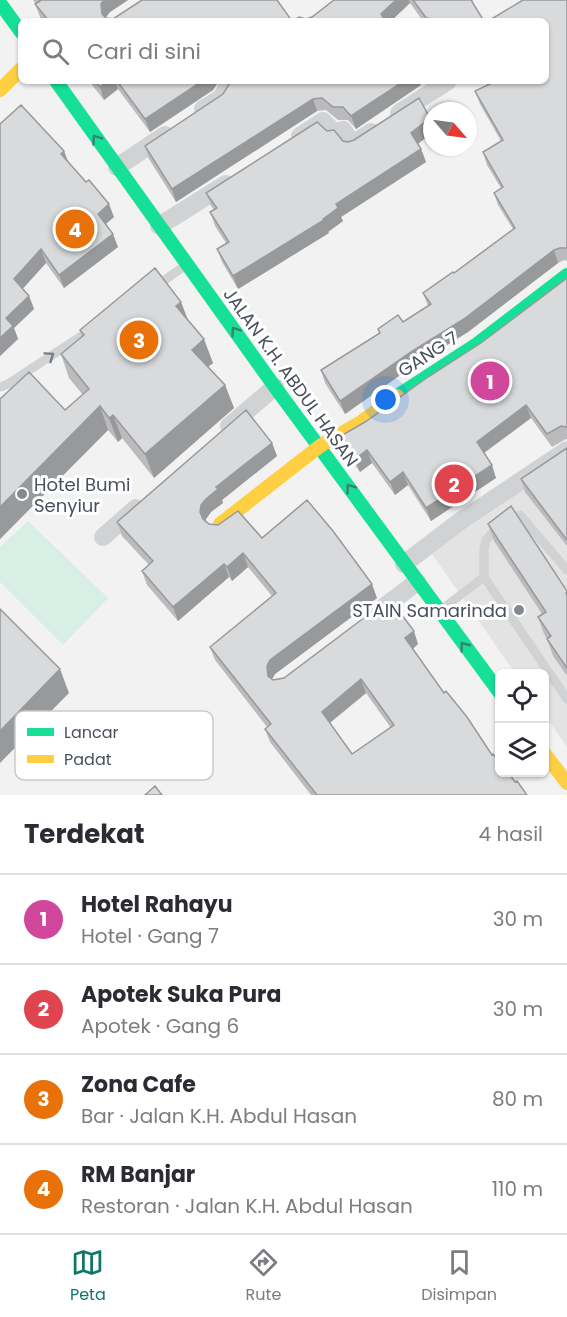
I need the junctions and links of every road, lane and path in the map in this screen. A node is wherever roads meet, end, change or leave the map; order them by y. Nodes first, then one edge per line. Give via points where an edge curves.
1 (0, 3) edge
2 (18, 29) edge
3 (18, 72) edge
4 (58, 84) edge
5 (229, 84) edge
6 (443, 84) edge
7 (0, 90) edge
8 (285, 146) edge
9 (117, 167) junction
10 (236, 177) edge
11 (159, 226) junction
12 (187, 264) junction
13 (567, 275) edge
14 (149, 291) edge
15 (101, 322) edge
16 (0, 387) edge
17 (275, 387) junction
18 (214, 439) edge
19 (320, 446) junction
20 (567, 450) edge
21 (146, 499) edge
22 (220, 524) edge
23 (103, 537) dead end
24 (404, 564) junction
25 (567, 570) edge
26 (484, 577) junction
27 (417, 582) junction
28 (439, 612) junction
29 (354, 629) edge
30 (495, 686) edge
31 (567, 699) edge
32 (549, 760) edge
33 (567, 783) edge

1 - 2 street
3 - 7 street
9 -> 4 street, JALAN K.H. ABDUL HASAN
5 - 9 street via 221,98
6 - 8 street via 353,144 343,129 335,133 323,121
9 - 11 street, JALAN K.H. ABDUL HASAN
10 - 11 street
11 - 12 street, JALAN K.H. ABDUL HASAN
12 - 14 lane
17 -> 12 street, JALAN K.H. ABDUL HASAN
13 - 19 street, GANG 7 via 477,344
16 -> 15 lane
17 - 18 street
17 - 19 street, JALAN K.H. ABDUL HASAN
19 - 22 street, GANG 7
24 -> 19 street, JALAN K.H. ABDUL HASAN
20 - 24 street
21 - 23 street
24 - 27 street, JALAN K.H. ABDUL HASAN
25 - 26 lane via 520,515 486,540
26 - 28 lane
26 - 31 lane
27 - 28 street, JALAN K.H. ABDUL HASAN
27 - 29 street
30 -> 28 street, JALAN K.H. ABDUL HASAN
32 - 33 street

